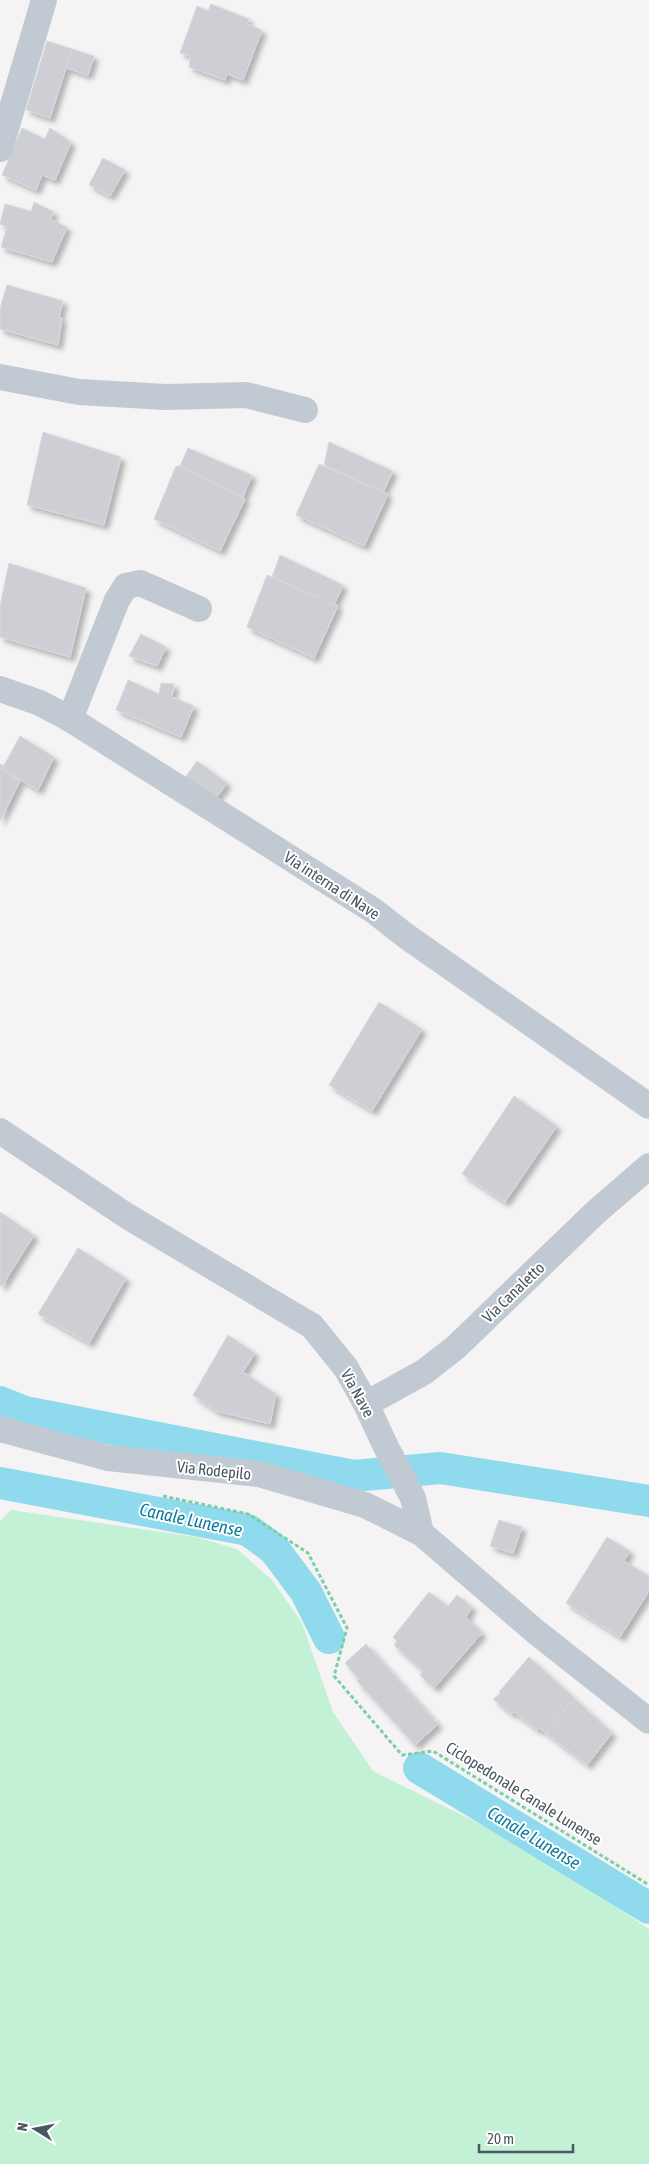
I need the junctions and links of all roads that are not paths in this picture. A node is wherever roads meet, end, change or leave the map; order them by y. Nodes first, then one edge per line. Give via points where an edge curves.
1 (44, 0) edge
2 (0, 149) edge
3 (0, 377) edge
4 (305, 410) dead end
5 (198, 609) dead end
6 (0, 689) edge
7 (70, 719) junction
8 (649, 1106) edge
9 (0, 1131) edge
10 (649, 1166) edge
11 (366, 1404) junction
12 (0, 1429) edge
13 (421, 1533) junction
14 (649, 1721) edge

1 - 2 street
3 - 4 street via 79,392 166,397 246,395
5 - 7 street via 140,583 126,586 117,600
6 - 7 street, Via interna di Nave via 40,703
7 - 8 street, Via interna di Nave via 374,911
9 - 11 street, Via Nave via 127,1216 312,1326 346,1368
10 - 11 street, Via Canaletto via 596,1212 456,1347 424,1372
11 - 13 street, Via Nave via 413,1498
12 - 13 street, Via Rodepilo via 108,1458 258,1474 365,1505
13 - 14 street via 536,1632

